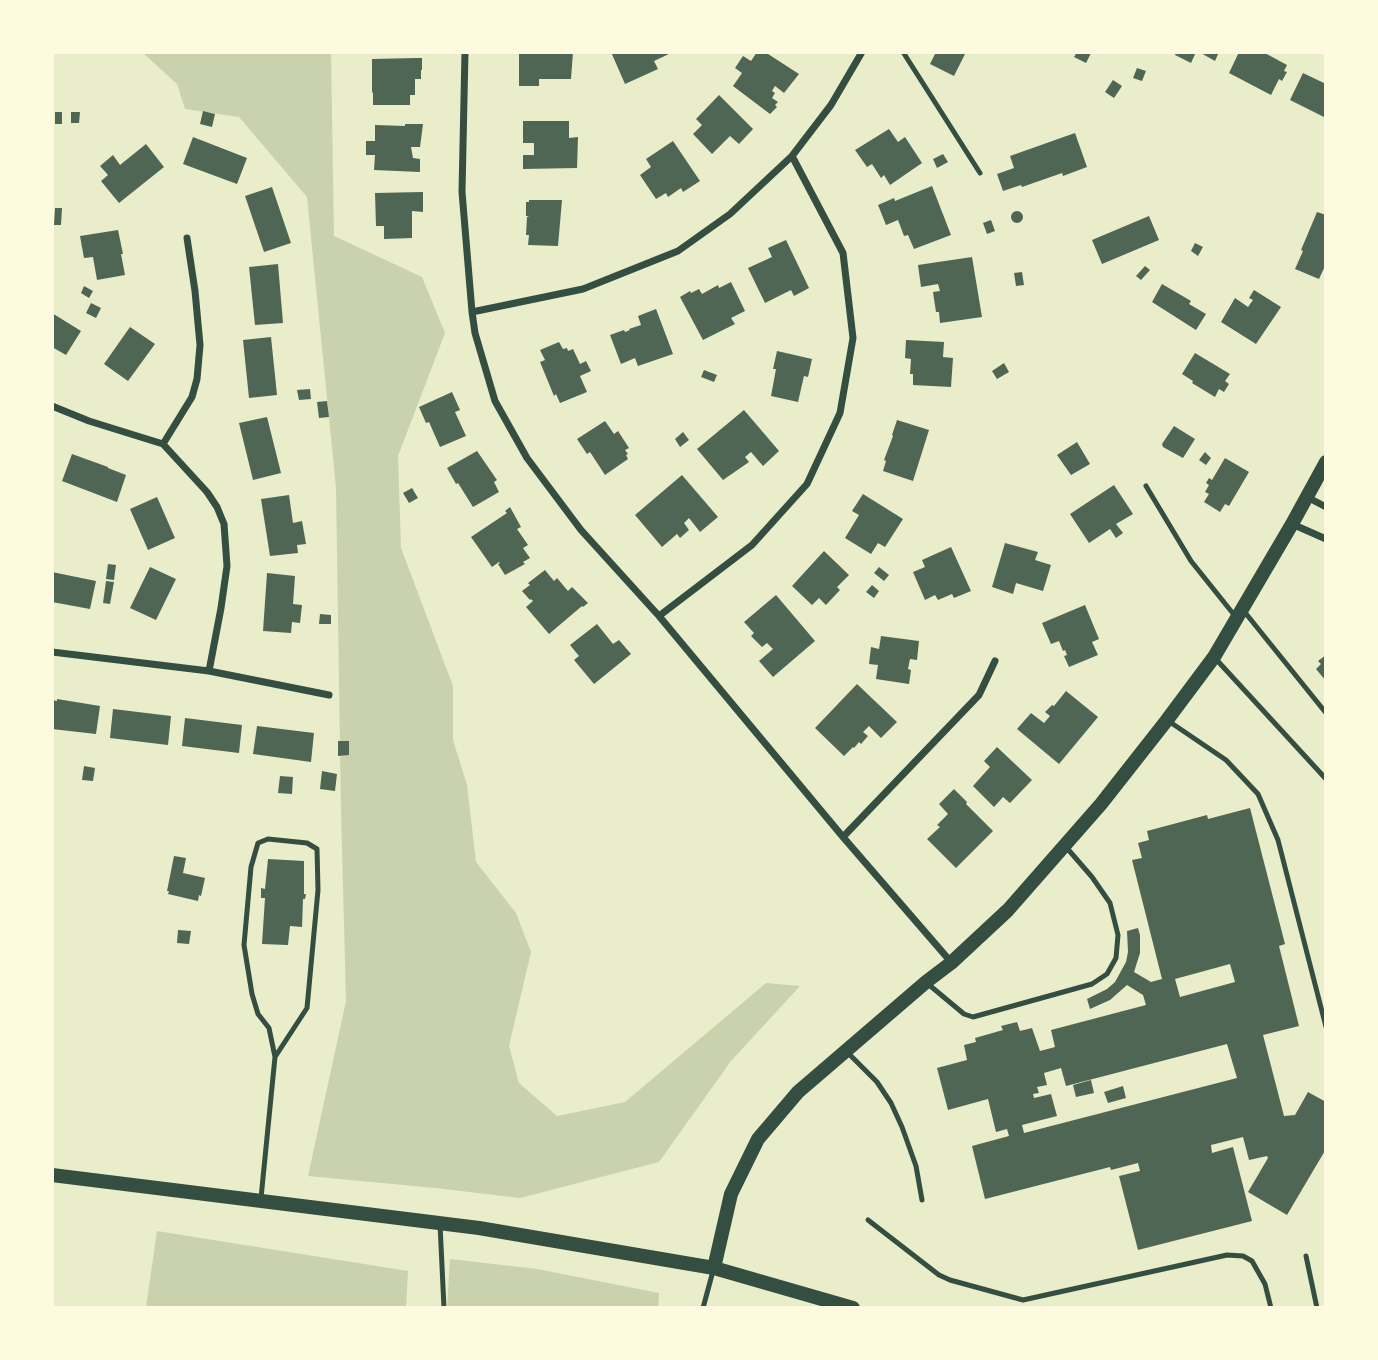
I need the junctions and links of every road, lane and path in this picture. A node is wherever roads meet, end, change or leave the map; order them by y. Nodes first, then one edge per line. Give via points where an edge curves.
1 (465, 52) edge
2 (862, 52) edge
3 (903, 52) edge
4 (792, 156) junction
5 (980, 173) dead end
6 (187, 238) dead end
7 (472, 312) junction
8 (52, 406) edge
9 (163, 444) junction
10 (1325, 462) edge
11 (1146, 486) dead end
12 (1307, 498) junction
13 (1325, 508) edge
14 (1292, 524) junction
15 (1325, 539) edge
16 (1240, 614) junction
17 (659, 617) junction
18 (52, 652) edge
19 (1214, 657) junction
20 (995, 661) dead end
21 (209, 671) junction
22 (329, 695) dead end
23 (1325, 713) edge
24 (1167, 720) junction
25 (1325, 779) edge
26 (843, 837) junction
27 (1065, 845) junction
28 (951, 963) junction
29 (926, 982) junction
30 (1325, 1027) edge
31 (845, 1051) junction
32 (275, 1057) junction
33 (52, 1175) edge
34 (922, 1200) dead end
35 (261, 1201) junction
36 (867, 1220) dead end
37 (440, 1224) junction
38 (1306, 1256) dead end
39 (714, 1268) junction
40 (444, 1307) edge
41 (702, 1307) edge
42 (853, 1307) edge
43 (1270, 1307) edge
44 (1317, 1307) edge

1 - 7 street via 462,192
2 - 4 street via 831,105
3 - 5 lane
4 - 7 street via 730,214 678,251 583,289
4 - 17 street via 843,254 853,338 840,413 807,484 752,545
6 - 9 street via 200,345 197,379 192,397
7 - 17 street via 495,401 527,458 581,530
8 - 9 street
9 - 21 street via 207,492 225,524 227,566
10 - 12 main road
11 - 16 lane via 1191,561
12 - 13 street
12 - 14 main road
14 - 15 street
14 - 16 main road
16 - 19 main road
16 - 23 lane
17 - 26 street
18 - 21 street
19 - 24 main road
19 - 25 lane
20 - 26 street via 979,695
21 - 22 street
24 - 27 main road
24 - 30 lane via 1226,760 1258,794 1278,840
26 - 28 street
27 - 28 main road via 1008,910
27 - 29 lane via 1110,903 1118,935 1116,958 1107,974 1092,984 973,1017
28 - 29 main road
29 - 31 main road
31 - 34 lane via 891,1103 916,1166
31 - 39 main road via 798,1092 758,1139 731,1194
32 - 32 lane via 307,1008 318,890 317,849 307,843 268,839 258,843 251,867 244,946 252,994 258,1014 269,1028
32 - 35 lane
33 - 35 main road
35 - 37 main road
36 - 43 lane via 939,1275 1024,1300 1227,1255 1252,1261 1265,1284
37 - 39 main road
37 - 40 lane
38 - 44 lane
39 - 41 lane
39 - 42 main road

